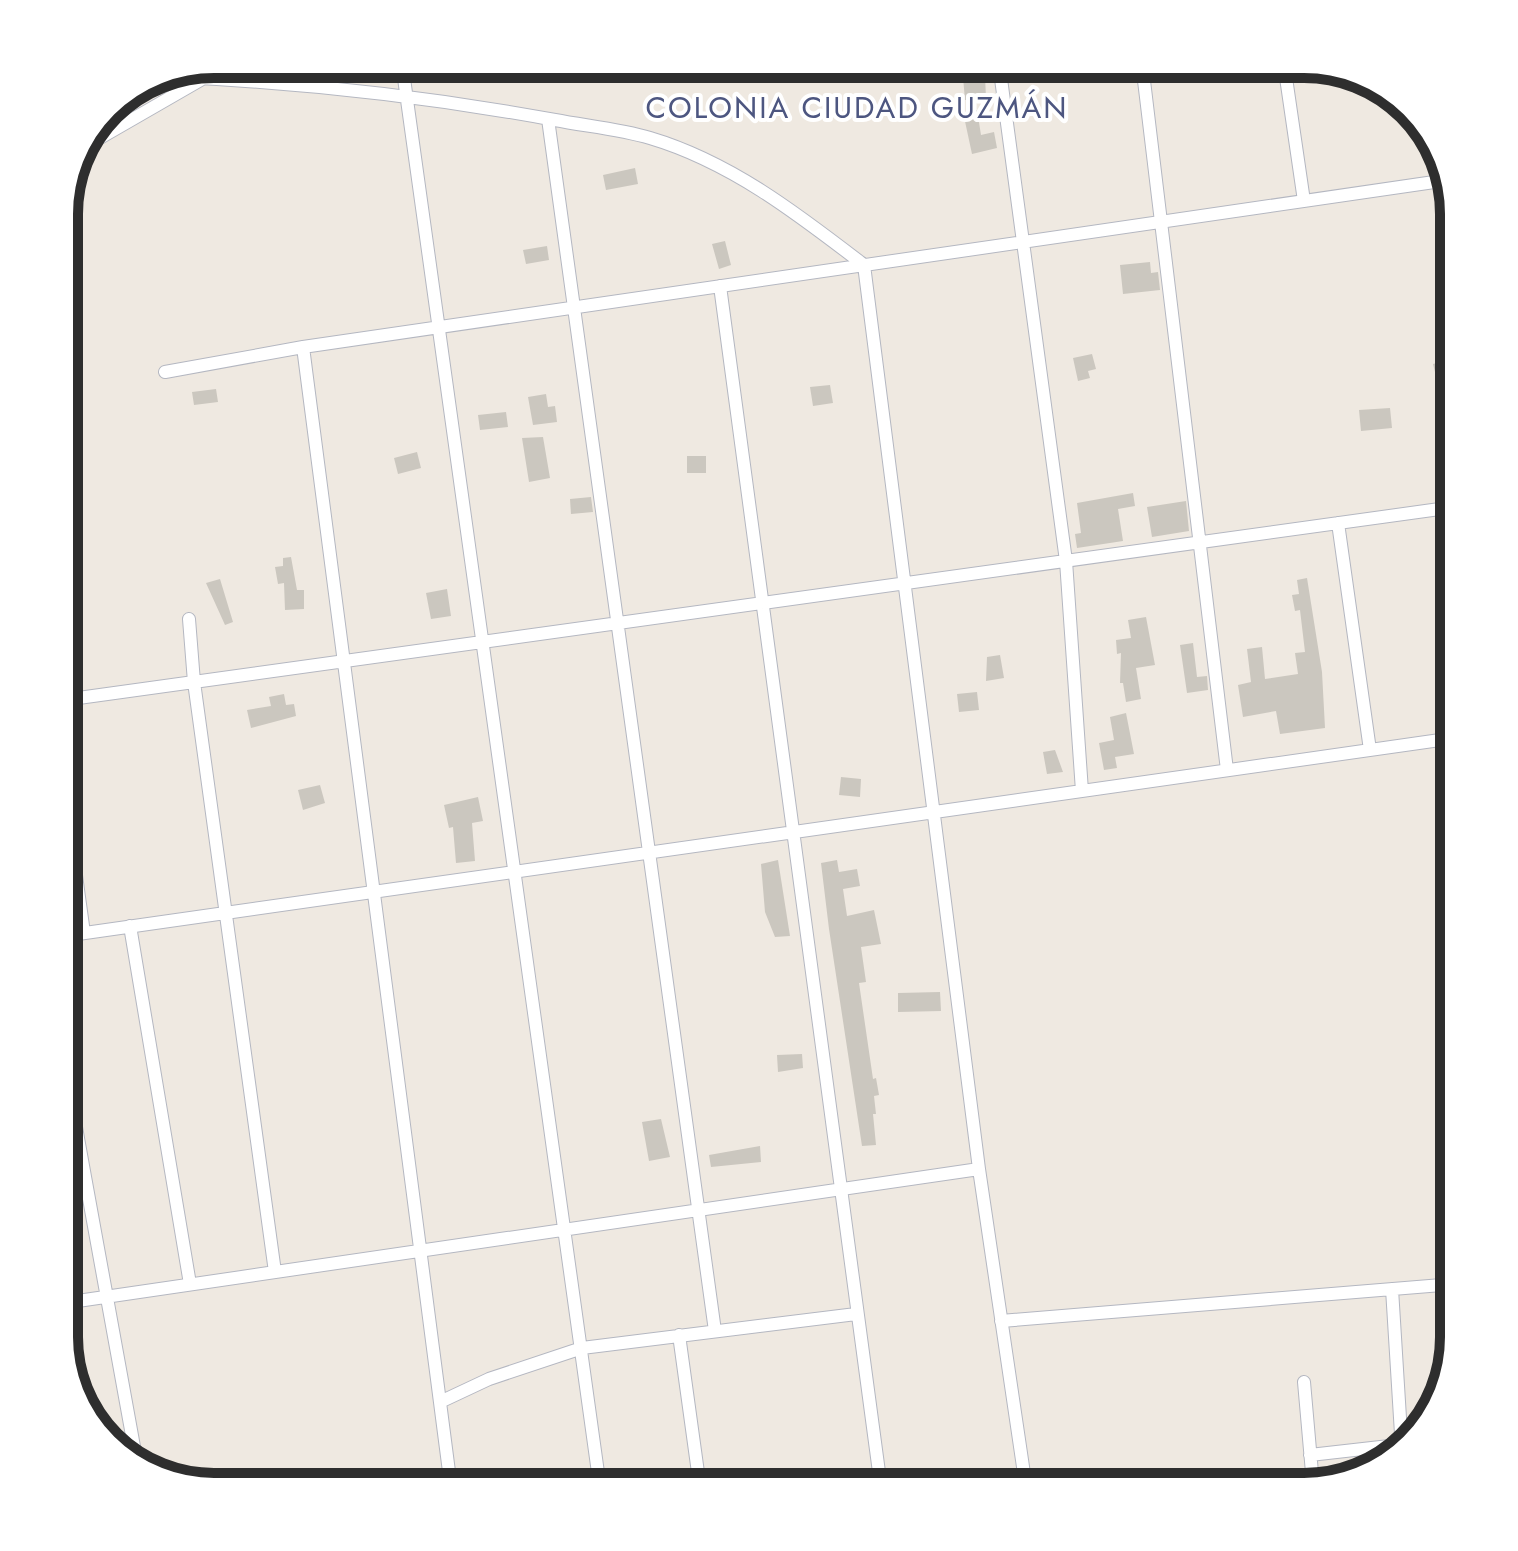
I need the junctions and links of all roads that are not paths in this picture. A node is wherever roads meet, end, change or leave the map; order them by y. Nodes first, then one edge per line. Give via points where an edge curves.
1 (212, 78) edge
2 (404, 78) edge
3 (1001, 78) edge
4 (1144, 78) edge
5 (1286, 78) edge
6 (201, 79) edge
7 (261, 80) joint
8 (407, 98) junction
9 (548, 119) junction
10 (103, 136) edge
11 (1435, 179) edge
12 (1304, 201) junction
13 (1163, 221) junction
14 (1025, 241) junction
15 (864, 265) junction
16 (720, 286) junction
17 (574, 307) junction
18 (439, 327) junction
19 (303, 347) junction
20 (165, 372) dead end
21 (1440, 509) edge
22 (1338, 523) junction
23 (1201, 542) junction
24 (1066, 561) junction
25 (904, 583) junction
26 (762, 603) junction
27 (189, 619) dead end
28 (618, 623) junction
29 (483, 642) junction
30 (344, 661) junction
31 (194, 682) junction
32 (78, 698) edge
33 (1440, 740) edge
34 (1370, 750) junction
35 (1227, 770) junction
36 (1082, 791) junction
37 (933, 812) junction
38 (792, 832) junction
39 (650, 852) junction
40 (516, 872) junction
41 (78, 890) edge
42 (374, 892) junction
43 (226, 913) junction
44 (130, 926) junction
45 (84, 933) junction
46 (78, 934) edge
47 (78, 1138) edge
48 (979, 1169) junction
49 (839, 1190) junction
50 (700, 1211) junction
51 (566, 1231) junction
52 (421, 1252) junction
53 (275, 1272) junction
54 (190, 1284) junction
55 (1440, 1285) edge
56 (1392, 1289) junction
57 (107, 1296) junction
58 (78, 1301) edge
59 (856, 1314) junction
60 (1001, 1321) junction
61 (715, 1331) junction
62 (679, 1335) junction
63 (582, 1348) junction
64 (1304, 1382) dead end
65 (440, 1402) junction
66 (1403, 1430) edge
67 (134, 1447) edge
68 (1381, 1448) edge
69 (1310, 1455) junction
70 (1312, 1472) edge
71 (449, 1473) edge
72 (598, 1473) edge
73 (698, 1473) edge
74 (879, 1473) edge
75 (1024, 1473) edge

1 - 7 street
2 - 8 street
3 - 14 street
4 - 13 street
5 - 12 street
6 - 10 street
7 - 8 street
8 - 9 street
8 - 18 street
9 - 15 street via 651,138 738,176
9 - 17 street
11 - 12 street
12 - 13 street
13 - 14 street
13 - 23 street
14 - 15 street
14 - 24 street
15 - 16 street
15 - 25 street
16 - 17 street
16 - 26 street
17 - 18 street
17 - 28 street
18 - 19 street
18 - 29 street
19 - 20 street
19 - 30 street
21 - 22 street
22 - 23 street
22 - 34 street
23 - 24 street
23 - 35 street
24 - 25 street
24 - 36 street
25 - 26 street
25 - 37 street
26 - 28 street
26 - 38 street
27 - 31 street
28 - 29 street
28 - 39 street
29 - 30 street
29 - 40 street
30 - 31 street
30 - 42 street
31 - 32 street
31 - 43 street
33 - 34 street
34 - 35 street
35 - 36 street
36 - 37 street
37 - 38 street
37 - 48 street
38 - 39 street
38 - 49 street
39 - 40 street
39 - 50 street
40 - 42 street
40 - 51 street
41 - 45 street
42 - 43 street
42 - 52 street
43 - 44 street
43 - 53 street
44 - 45 street
44 - 54 street
45 - 46 street
47 - 57 street
48 - 49 street
48 - 60 street
49 - 50 street
49 - 59 street
50 - 51 street
50 - 61 street
51 - 52 street
51 - 63 street
52 - 53 street
52 - 65 street
53 - 54 street
54 - 57 street
55 - 56 street
56 - 60 street
56 - 66 street
57 - 58 street
57 - 67 street
59 - 61 street
59 - 74 street
60 - 75 street
61 - 62 street
62 - 63 street
62 - 73 street
63 - 65 street via 489,1379
63 - 72 street
64 - 69 street
65 - 71 street
68 - 69 street
69 - 70 street

